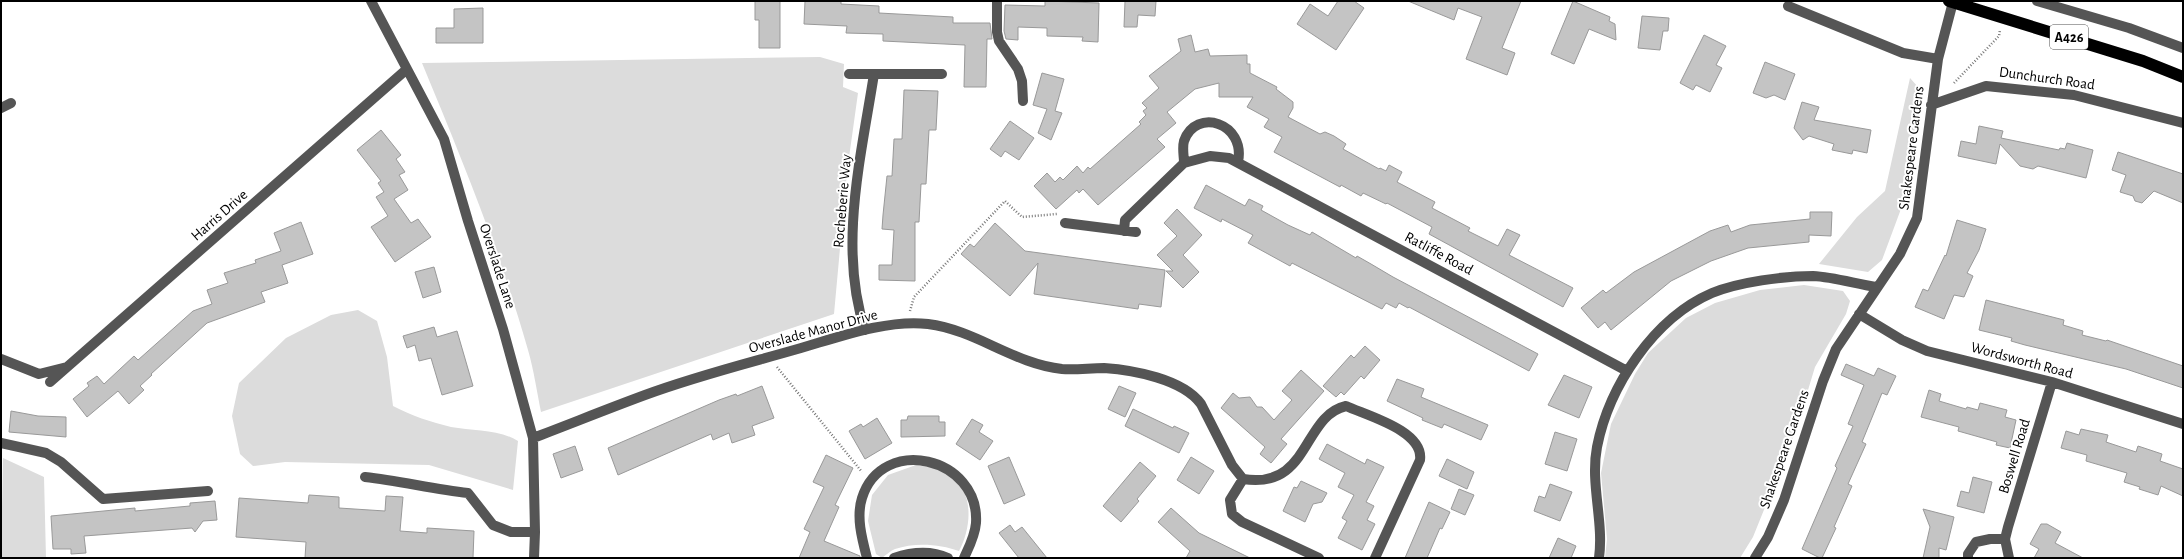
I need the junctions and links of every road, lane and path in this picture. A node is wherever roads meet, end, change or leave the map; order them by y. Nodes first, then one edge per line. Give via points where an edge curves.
1 (371, 1) edge
2 (997, 1) edge
3 (2037, 1) edge
4 (1951, 2) edge
5 (1788, 6) dead end
6 (2003, 16) junction
7 (2183, 48) edge
8 (1938, 59) junction
9 (407, 69) junction
10 (849, 74) dead end
11 (874, 74) junction
12 (942, 74) dead end
13 (2183, 78) edge
14 (1934, 84) junction
15 (1023, 101) dead end
16 (11, 103) dead end
17 (1931, 105) junction
18 (1, 108) edge
19 (2183, 123) edge
20 (1238, 162) junction
21 (1184, 163) junction
22 (1065, 223) joint
23 (1124, 231) junction
24 (1136, 232) dead end
25 (1876, 287) junction
26 (1859, 314) junction
27 (905, 324) junction
28 (865, 330) junction
29 (770, 357) junction
30 (1, 359) edge
31 (69, 367) junction
32 (1627, 371) junction
33 (50, 382) dead end
34 (2052, 382) junction
35 (2183, 424) edge
36 (533, 438) junction
37 (1, 443) edge
38 (365, 477) dead end
39 (1243, 479) junction
40 (870, 481) junction
41 (208, 492) dead end
42 (535, 532) junction
43 (2005, 539) junction
44 (534, 558) edge
45 (867, 558) edge
46 (894, 558) edge
47 (948, 558) edge
48 (964, 558) edge
49 (1320, 558) edge
50 (1375, 558) edge
51 (1599, 558) edge
52 (1755, 558) edge
53 (1968, 558) edge
54 (2009, 558) edge

1 - 9 street, Overslade Lane
2 - 15 street via 998,36 1018,69 1022,81
3 - 7 street via 2129,28
4 - 6 highway, A426
4 - 8 street, Shakespeare Gardens
5 - 8 street via 1903,53
6 - 13 highway, A426 via 2143,61
6 - 14 path via 1999,36 1950,87
8 - 14 street, Shakespeare Gardens
9 - 31 street, Harris Drive
9 - 36 street, Overslade Lane via 444,139 503,329
10 - 11 street
11 - 12 street
11 - 28 street, Rocheberie Way via 858,170 852,244 857,304
14 - 17 street, Shakespeare Gardens
16 - 18 street
17 - 19 street, Dunchurch Road via 1986,86 2074,95
17 - 25 street, Shakespeare Gardens via 1917,218 1900,254
20 - 21 street, Ratliffe Road via 1210,156
20 - 21 street via 1239,146 1233,133 1222,124 1207,123 1194,128 1188,134 1183,148
20 - 32 street, Ratliffe Road
21 - 23 street, Ratliffe Road via 1125,220
22 - 23 street
22 - 27 path via 1066,213 1022,217 1005,201 914,297
23 - 24 street
25 - 26 street, Shakespeare Gardens
25 - 32 street via 1814,276 1772,280 1713,293 1679,314 1644,346
26 - 34 street, Wordsworth Road via 1902,340 1927,351
26 - 52 street, Shakespeare Gardens via 1836,349 1822,381 1784,500 1768,537
27 - 28 street, Overslade Manor Drive
27 - 39 street, Overslade Manor Drive via 928,324 951,330 1028,362 1062,369 1103,368 1130,371 1161,379 1185,389 1201,404 1232,465
28 - 29 street, Overslade Manor Drive
29 - 36 street, Overslade Manor Drive via 646,394
29 - 40 path
30 - 31 street via 39,374
31 - 33 street, Harris Drive
32 - 51 street via 1607,411 1597,447 1594,481 1599,525
34 - 35 street, Wordsworth Road
34 - 43 street, Boswell Road
36 - 42 street, Overslade Lane
37 - 41 street via 46,453 61,462 103,499
38 - 42 street via 408,482 427,489 468,493 493,525 511,532
39 - 49 street via 1230,500 1232,514 1242,522
39 - 50 street via 1256,482 1274,477 1296,462 1322,420 1340,407 1346,406 1409,434 1417,445 1420,460
40 - 45 street via 860,507
40 - 48 street via 887,467 914,460 936,463 956,474 969,492 976,512 974,533
42 - 44 street, Overslade Lane
43 - 53 street via 1976,542
43 - 54 street, Boswell Road
46 - 47 street via 918,552

